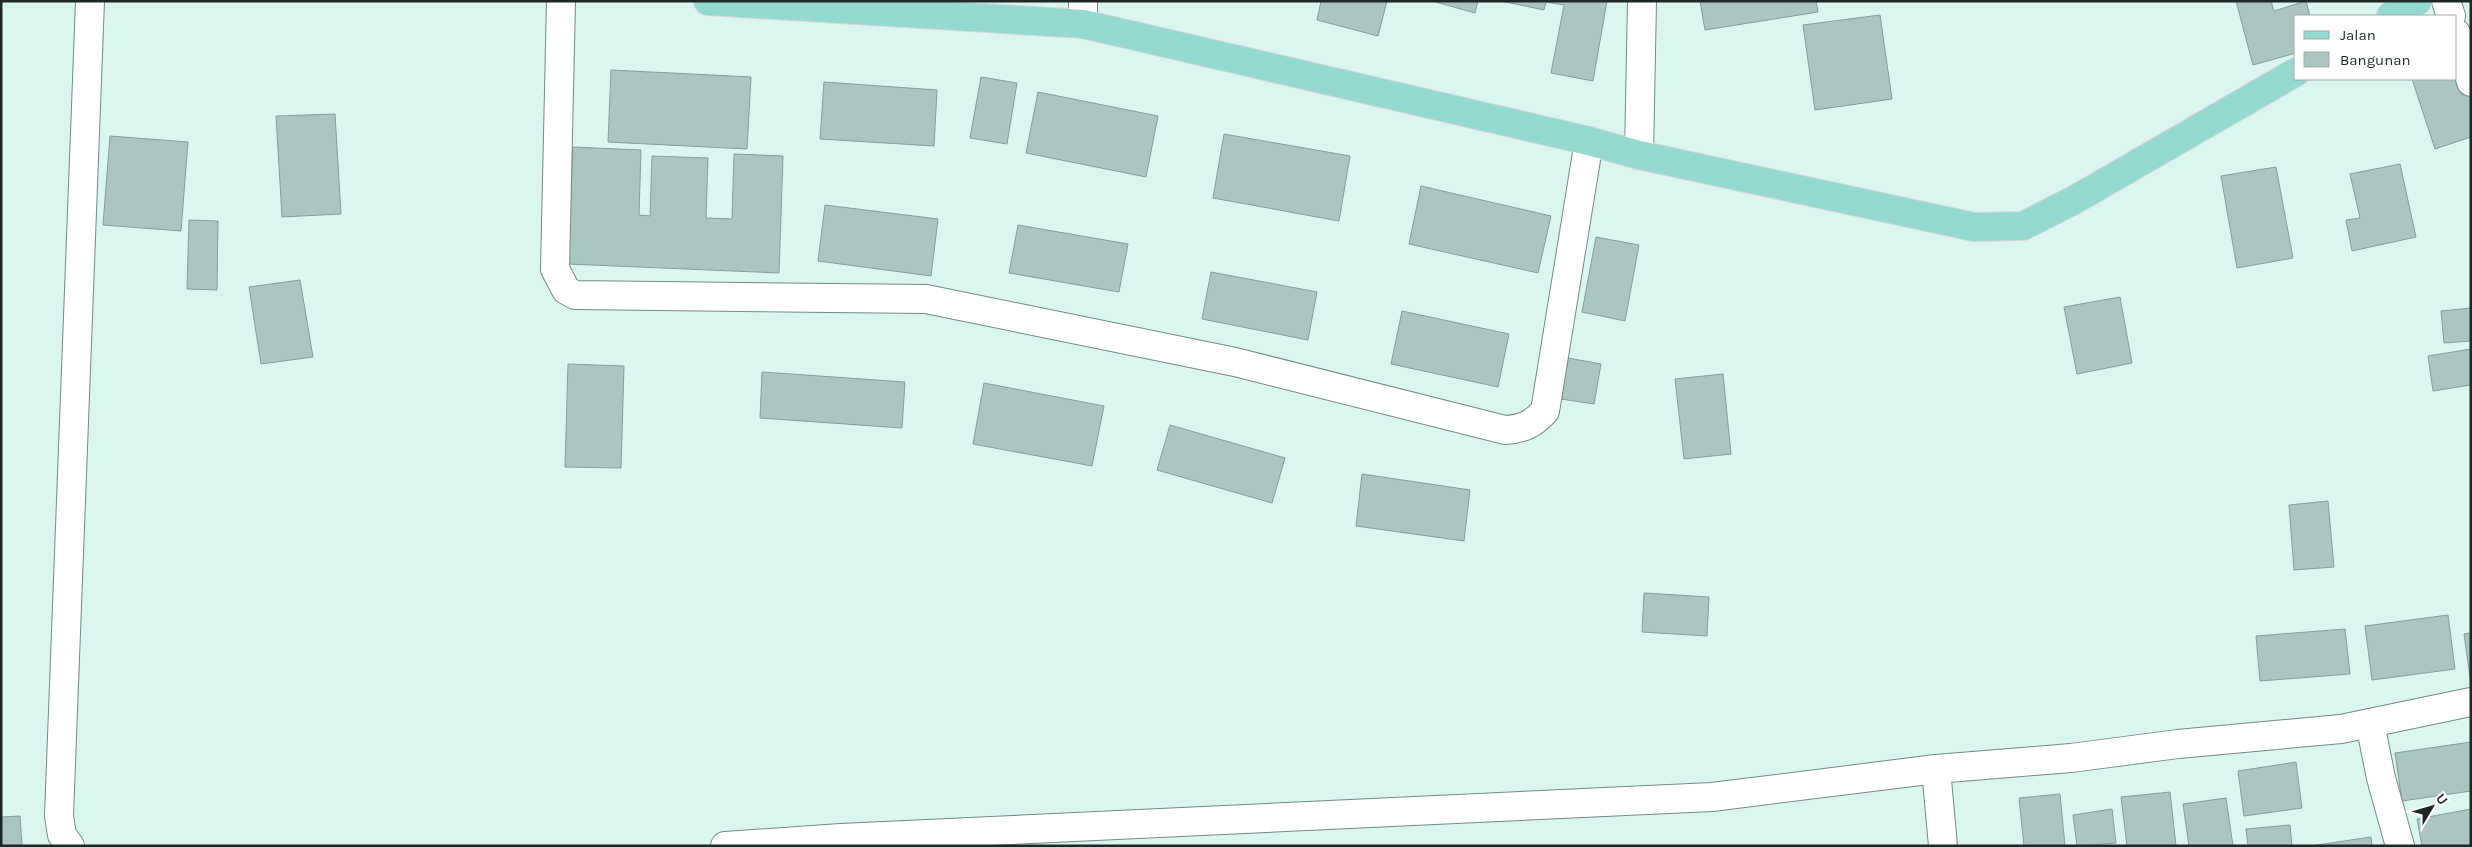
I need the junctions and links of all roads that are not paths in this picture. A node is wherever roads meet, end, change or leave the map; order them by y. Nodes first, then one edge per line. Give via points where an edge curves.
1 (90, 1) edge
2 (561, 1) edge
3 (708, 1) edge
4 (1642, 1) edge
5 (2417, 1) edge
6 (2446, 1) edge
7 (1083, 13) edge
8 (2393, 15) edge
9 (2451, 15) edge
10 (2457, 36) edge
11 (2294, 73) edge
12 (2471, 82) edge
13 (1589, 141) junction
14 (1638, 155) junction
15 (2471, 702) edge
16 (2370, 723) junction
17 (1936, 769) junction
18 (70, 846) edge
19 (725, 846) edge
20 (1943, 846) edge
21 (2400, 846) edge

1 - 18 street via 59,816 62,835
2 - 13 street via 555,269 566,290 575,295 926,299 1235,362 1505,430 1520,429 1535,422 1545,411
3 - 7 main road
4 - 14 street
5 - 8 main road
6 - 9 street
7 - 13 main road
10 - 12 street
11 - 14 main road via 2076,199 2023,226 1974,227
13 - 14 main road
15 - 16 street
16 - 17 street via 2341,729 2071,758
16 - 21 street
17 - 19 street via 1712,797
17 - 20 street

